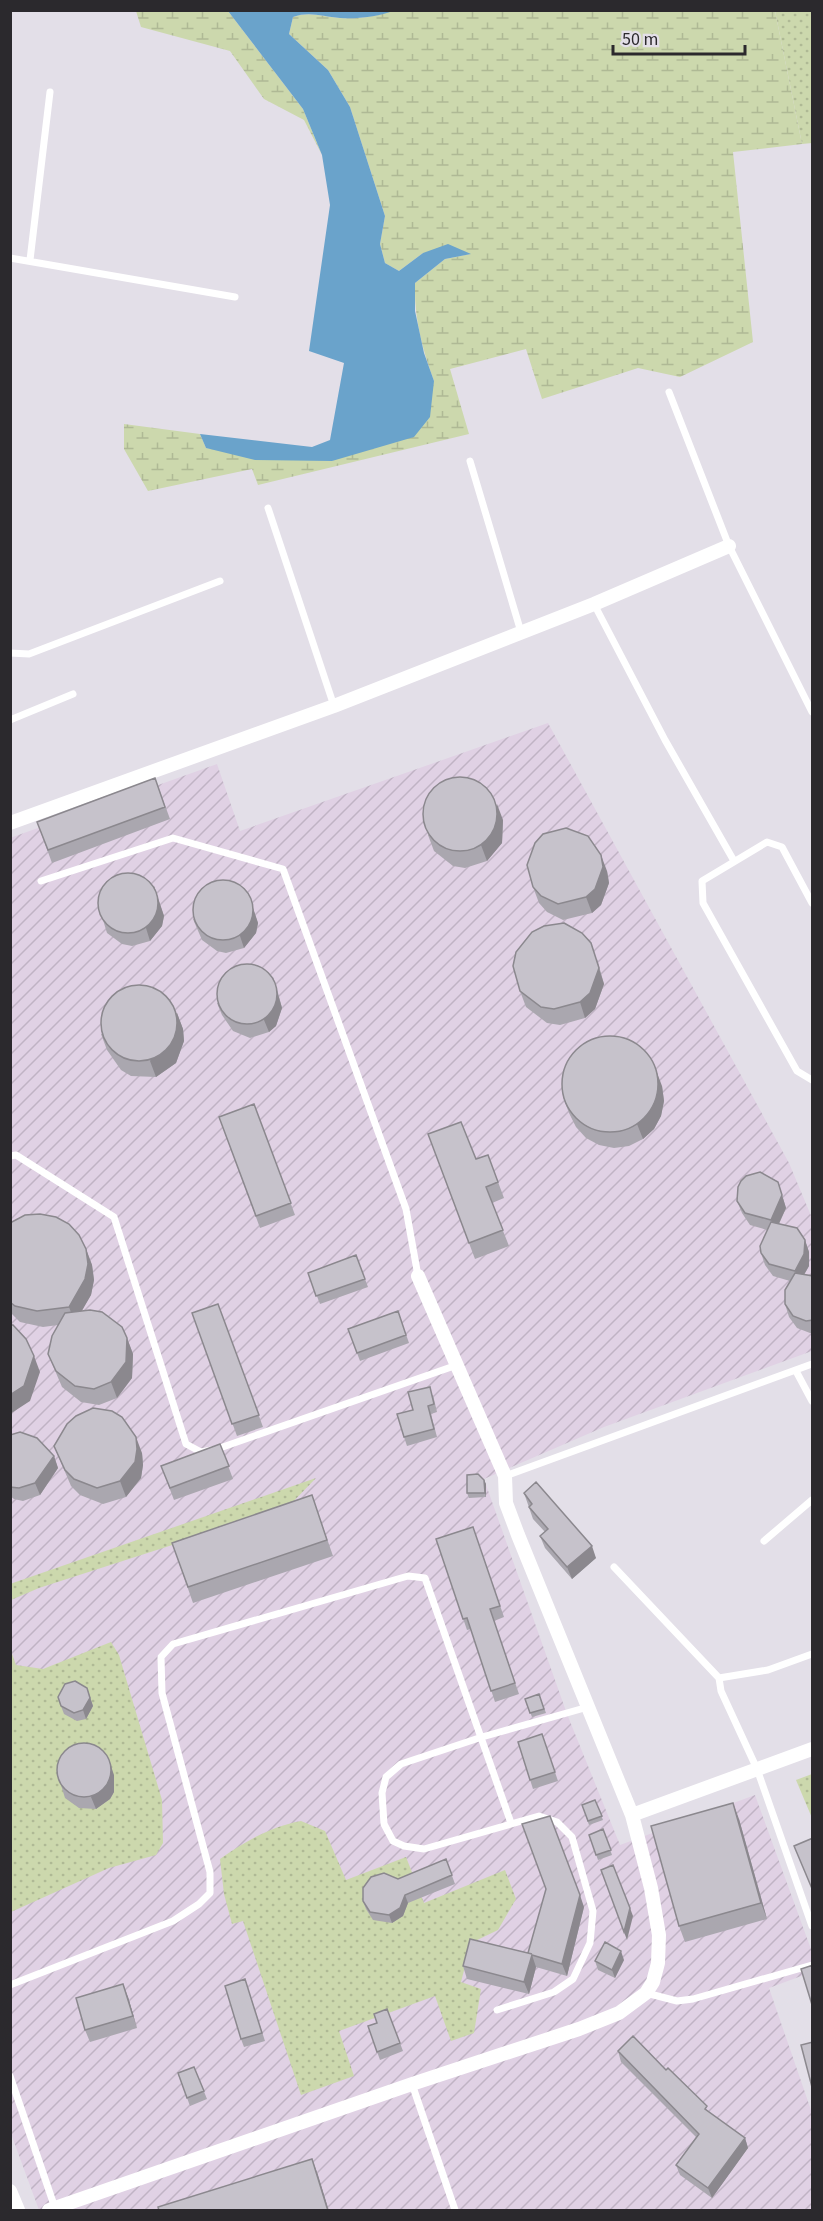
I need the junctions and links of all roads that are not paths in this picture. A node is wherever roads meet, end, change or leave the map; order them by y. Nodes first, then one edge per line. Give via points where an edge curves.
1 (50, 92) dead end
2 (10, 258) edge
3 (30, 260) junction
4 (235, 297) dead end
5 (669, 392) dead end
6 (470, 461) dead end
7 (268, 508) dead end
8 (729, 546) junction
9 (220, 581) dead end
10 (594, 604) junction
11 (521, 632) junction
12 (10, 653) edge
13 (73, 694) dead end
14 (334, 706) junction
15 (813, 711) edge
16 (10, 720) edge
17 (10, 823) edge
18 (734, 861) junction
19 (41, 881) dead end
20 (813, 903) edge
21 (813, 1080) edge
22 (10, 1156) edge
23 (418, 1276) joint
24 (813, 1364) edge
25 (457, 1365) junction
26 (796, 1371) junction
27 (813, 1401) edge
28 (505, 1476) junction
29 (813, 1500) edge
30 (764, 1541) dead end
31 (614, 1567) dead end
32 (813, 1654) edge
33 (719, 1678) junction
34 (588, 1707) junction
35 (482, 1737) junction
36 (813, 1749) edge
37 (757, 1769) junction
38 (632, 1815) junction
39 (511, 1822) junction
40 (813, 1926) edge
41 (813, 1965) edge
42 (10, 1984) edge
43 (646, 1993) junction
44 (497, 2010) dead end
45 (10, 2076) edge
46 (412, 2084) junction
47 (10, 2191) edge
48 (52, 2209) edge
49 (454, 2210) edge
50 (18, 2211) edge

1 - 3 lane
2 - 3 lane
3 - 4 lane
5 - 8 lane
6 - 11 lane
7 - 14 lane
8 - 10 street
8 - 15 lane
9 - 12 lane via 29,654
10 - 11 street
10 - 18 lane
11 - 14 street
13 - 16 lane
14 - 17 street
18 - 20 lane via 767,842 782,847
18 - 21 lane via 702,882 703,903 796,1071
19 - 23 lane via 173,838 284,869 406,1209
22 - 25 lane via 16,1155 114,1217 186,1444 201,1452
23 - 25 street
24 - 26 lane
25 - 28 street
26 - 27 lane
26 - 28 lane
28 - 34 street via 506,1503
29 - 30 lane
31 - 33 lane
32 - 33 lane via 768,1671
33 - 37 lane via 721,1691
34 - 35 lane
34 - 38 street
35 - 39 lane
35 - 39 lane via 401,1764 386,1777 382,1793 384,1824 393,1841 424,1849
35 - 42 lane via 425,1578 408,1576 173,1644 161,1657 162,1692 210,1872 210,1893 172,1921
36 - 37 street
37 - 38 street
37 - 40 lane
38 - 43 street via 659,1935 658,1963
39 - 44 lane via 539,1816 557,1822 572,1837 593,1911 590,1943 573,1979 554,1992
41 - 43 lane via 693,1999 677,2001
43 - 46 street via 619,2013 579,2029
45 - 48 lane
46 - 48 street
46 - 49 lane
47 - 50 street

